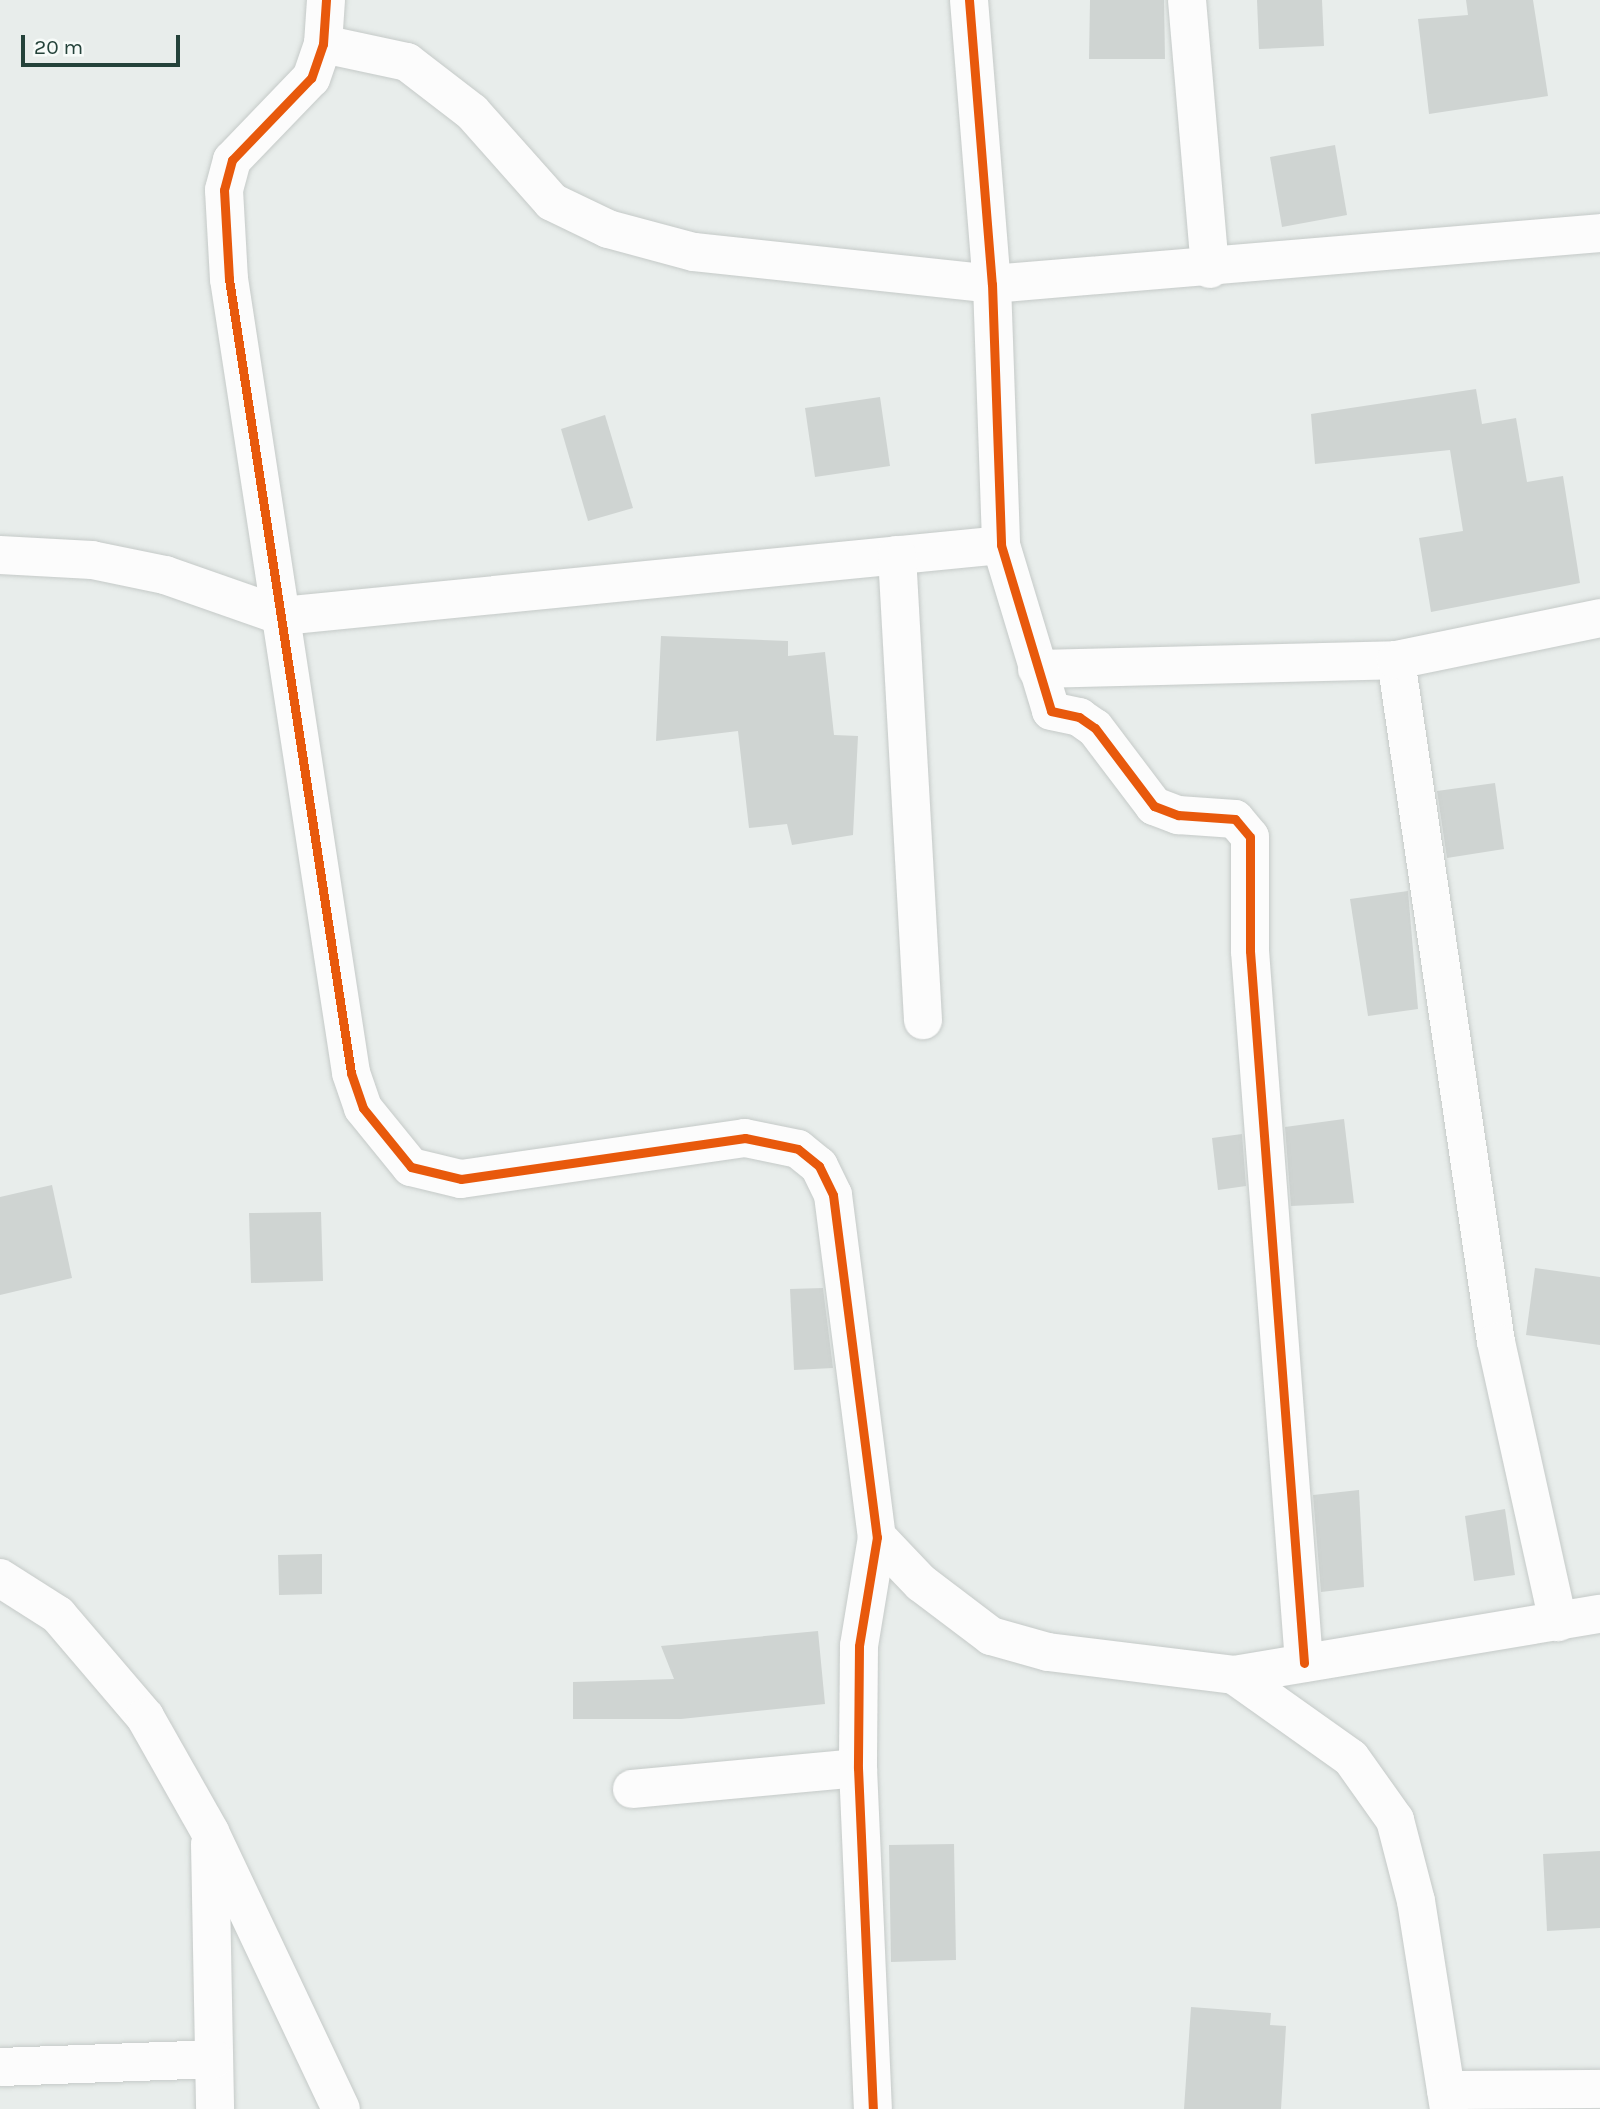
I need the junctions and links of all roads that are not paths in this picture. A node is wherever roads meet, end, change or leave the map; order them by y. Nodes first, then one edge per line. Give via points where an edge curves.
1 (326, 0) edge
2 (969, 0) edge
3 (1187, 0) edge
4 (323, 44) junction
5 (1600, 233) edge
6 (1210, 269) junction
7 (992, 284) junction
8 (1001, 545) junction
9 (0, 555) edge
10 (897, 555) junction
11 (282, 616) junction
12 (1600, 618) edge
13 (1396, 660) junction
14 (1037, 669) junction
15 (923, 1020) dead end
16 (877, 1537) junction
17 (0, 1578) edge
18 (1600, 1614) edge
19 (1558, 1622) junction
20 (1304, 1663) junction
21 (1234, 1675) junction
22 (858, 1768) junction
23 (632, 1789) dead end
24 (210, 1832) junction
25 (214, 2059) junction
26 (0, 2067) edge
27 (1600, 2089) edge
28 (1447, 2099) edge
29 (215, 2109) edge
30 (341, 2109) edge
31 (873, 2109) edge

1 - 4 street
2 - 7 street
3 - 6 street
4 - 7 street via 407,62 472,112 552,202 608,229 694,253
4 - 11 street via 290,106 232,160 224,190 229,279
5 - 6 street
6 - 7 street
7 - 8 street
8 - 10 street
8 - 14 street
9 - 11 street via 92,560 164,575
10 - 11 street
10 - 15 street
11 - 16 street via 342,1024 363,1108 411,1167 461,1179 745,1138 798,1149 819,1166 833,1195
12 - 13 street
13 - 14 street
13 - 19 street via 1496,1342
14 - 20 street via 1051,711 1095,728 1154,806 1178,815 1235,819 1250,837 1250,951
16 - 21 street via 921,1583 991,1636 1048,1652
16 - 22 street via 859,1646
17 - 24 street via 58,1615 145,1717
18 - 19 street
19 - 20 street
20 - 21 street
21 - 28 street via 1351,1758 1395,1820 1416,1901
22 - 23 street
22 - 31 street
24 - 25 street
24 - 30 street
25 - 26 street
25 - 29 street
27 - 28 street

